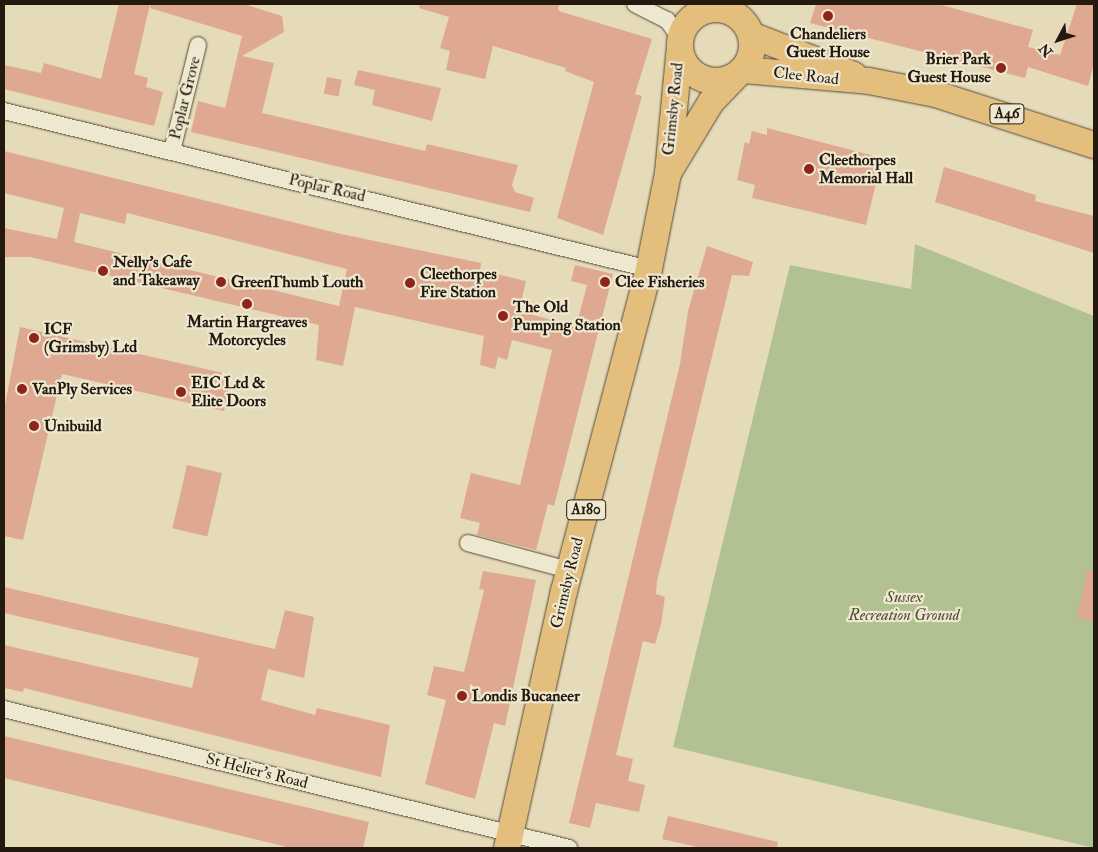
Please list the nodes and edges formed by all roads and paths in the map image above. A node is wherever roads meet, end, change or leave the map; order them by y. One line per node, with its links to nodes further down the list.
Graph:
1 (635, 4): 4 (street)
2 (676, 4): 4 (main road)
3 (739, 18): 4 (main road, A46); 6 (main road); 7 (main road, Clee Road / A46)
4 (681, 39): 6 (main road, A46); 11 (main road, Grimsby Road / A180)
5 (198, 45): 10 (street, Poplar Grove)
6 (739, 73): 7 (main road, Clee Road / A46); 11 (main road, Grimsby Road / A180)
7 (868, 81): 9 (main road, Clee Road / A46)
8 (4, 111): 10 (street, Poplar Road)
9 (1094, 145)
10 (172, 151): 12 (street, Poplar Road)
11 (668, 172): 12 (main road, Grimsby Road / A180)
12 (649, 269): 14 (main road, Grimsby Road / A180)
13 (468, 543): 14 (street)
14 (570, 570): 16 (main road, Grimsby Road / A180)
15 (4, 709): 16 (street, St Helier's Road)
16 (509, 841): 17 (street, St Helier's Road)
17 (569, 848)

